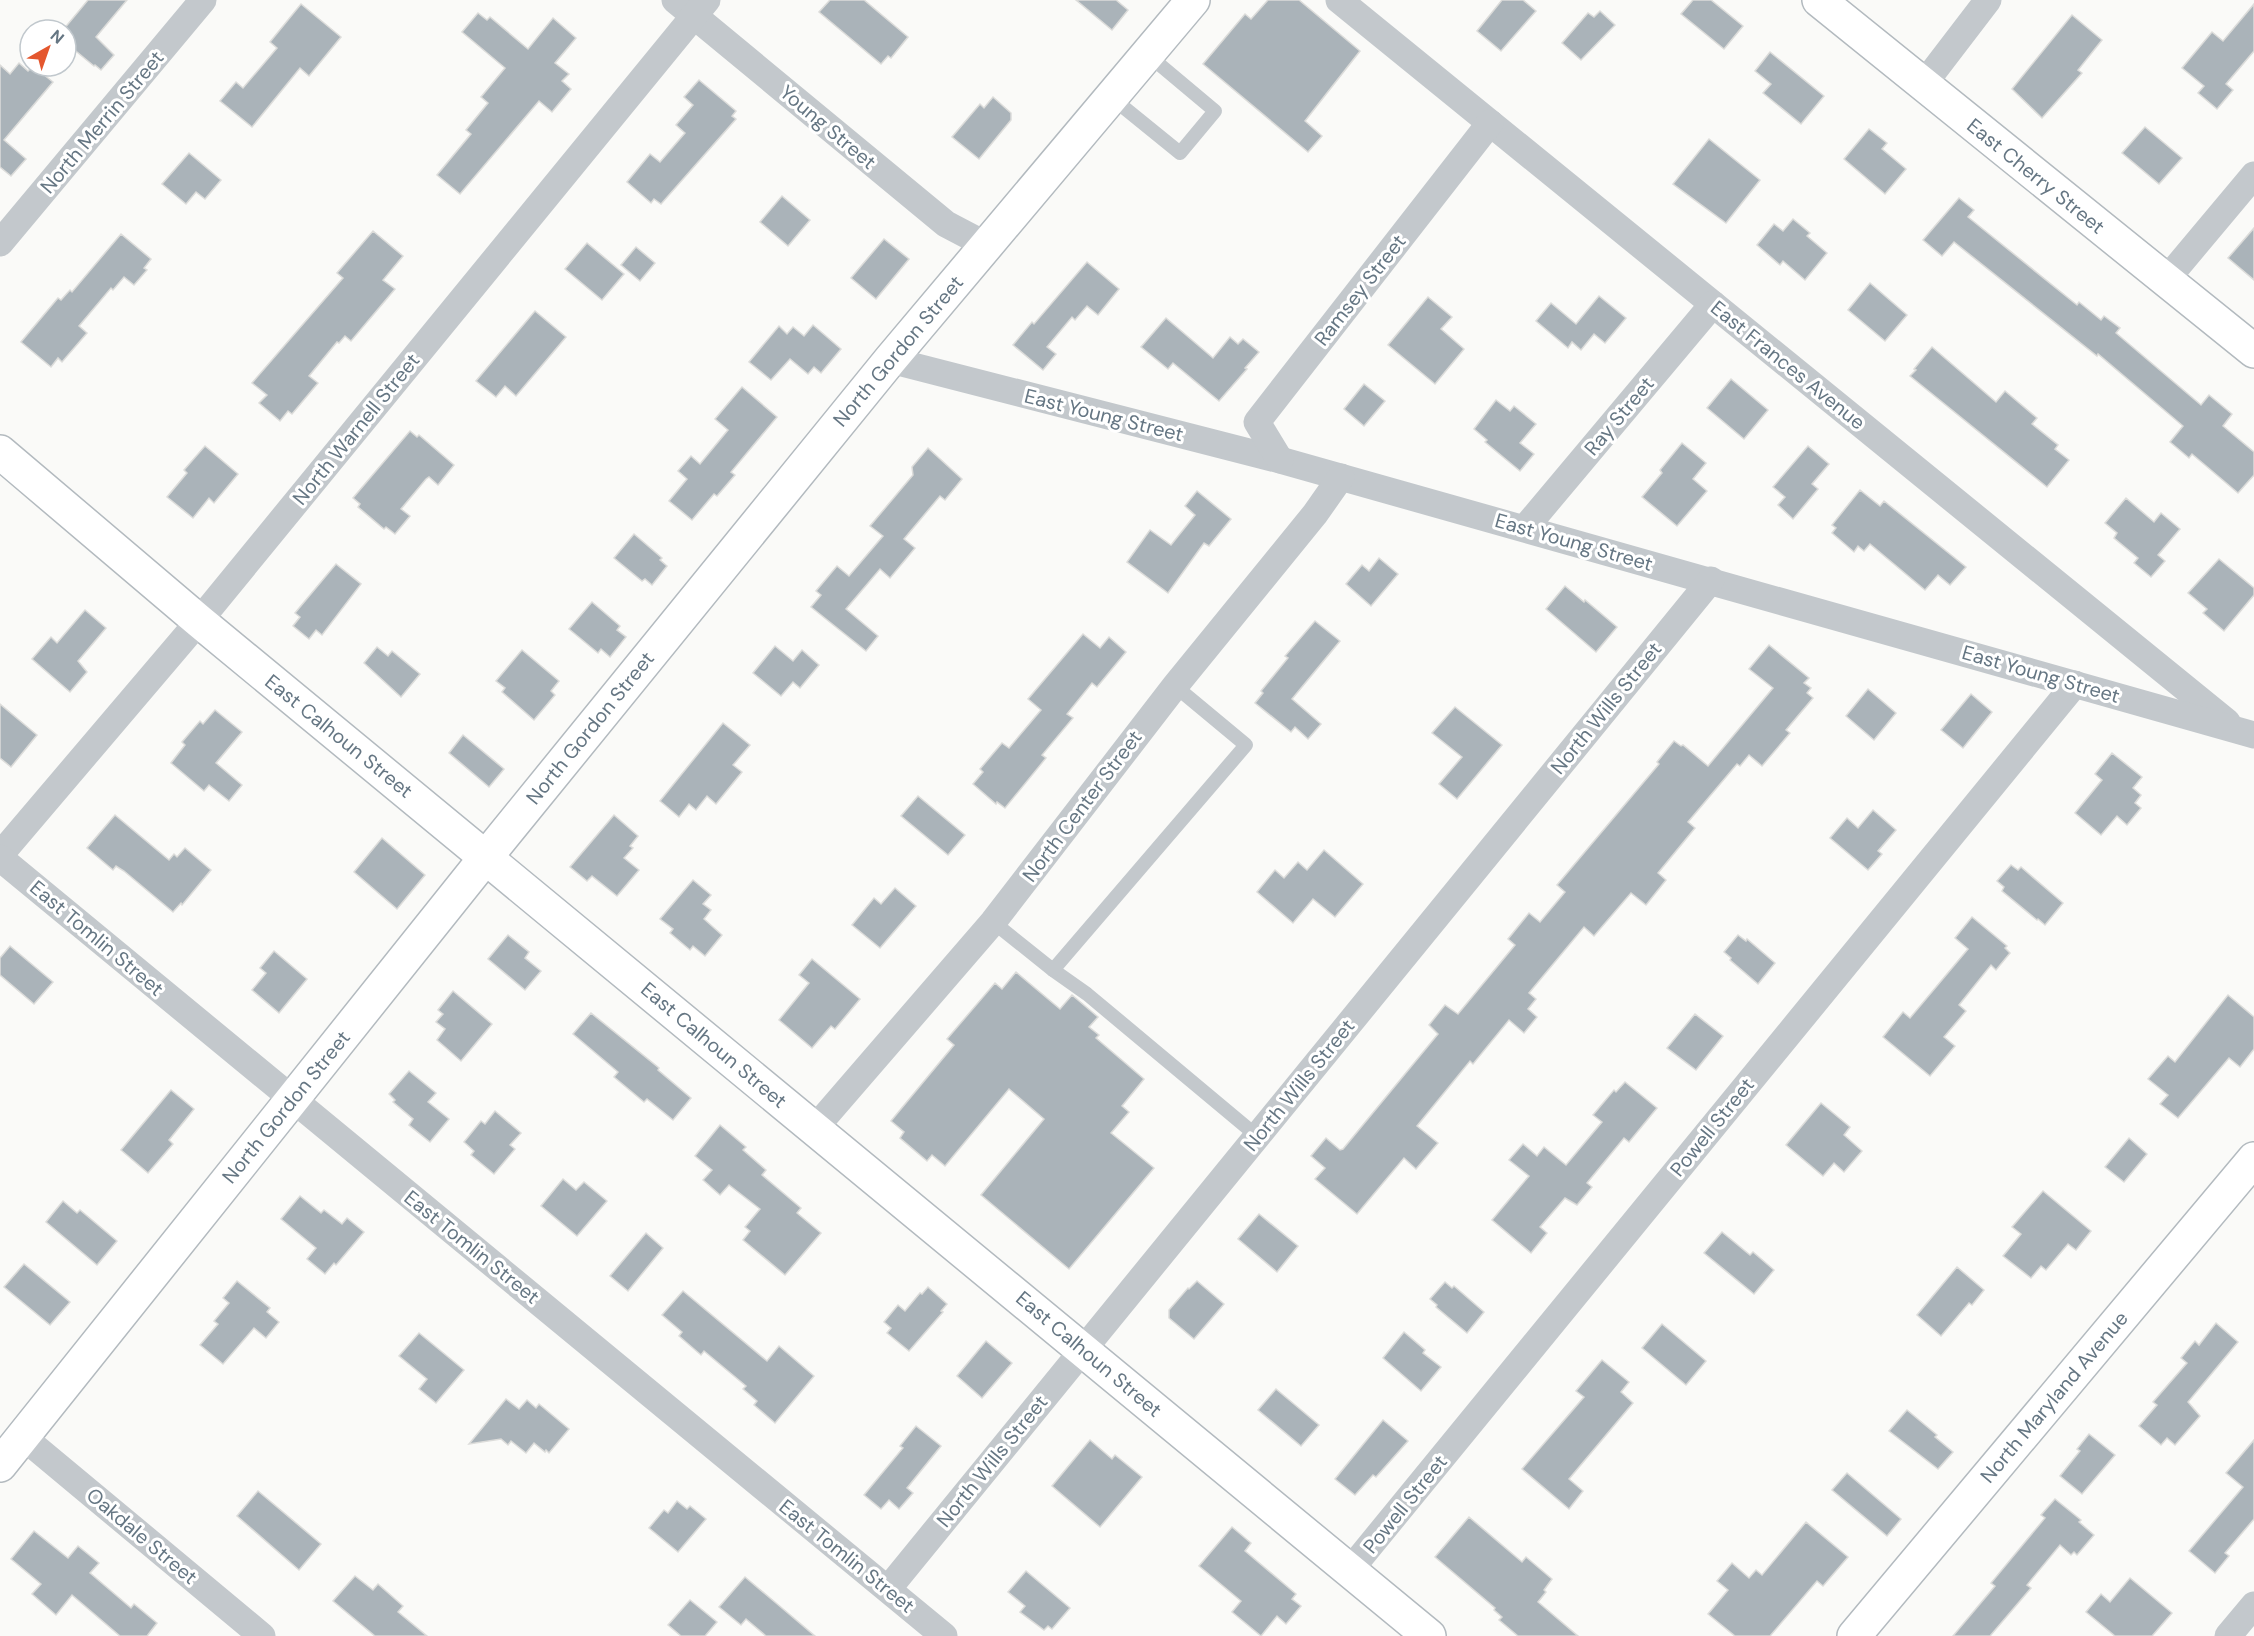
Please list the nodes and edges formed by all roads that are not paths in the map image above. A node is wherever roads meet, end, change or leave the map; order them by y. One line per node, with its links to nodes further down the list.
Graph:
1 (203, 0): 12 (street, North Merrin Street)
2 (1193, 0): 7 (street, North Gordon Street)
3 (1339, 0): 10 (street, East Frances Avenue)
4 (1819, 0): 8 (street, East Cherry Street)
5 (1989, 0): 8 (street)
6 (692, 5): 13 (street, Young Street); 23 (street, North Warnell Street)
7 (1147, 54): 9 (street, North Gordon Street); 9 (lane)
8 (1923, 85): 14 (street, East Cherry Street)
9 (1111, 96): 13 (street, North Gordon Street)
10 (1490, 123): 15 (street, East Frances Avenue); 19 (street, Ramsey Street)
11 (2254, 175): 14 (street)
12 (0, 243)
13 (986, 245): 17 (street, North Gordon Street)
14 (2166, 280): 16 (street, East Cherry Street)
15 (1713, 304): 21 (street, Ray Street); 26 (street, East Frances Avenue)
16 (2254, 351)
17 (890, 360): 19 (street, East Young Street); 28 (street, North Gordon Street)
18 (0, 452): 23 (street, East Calhoun Street)
19 (1281, 460): 20 (street, East Young Street)
20 (1341, 477): 21 (street, East Young Street); 25 (street, North Center Street)
21 (1525, 528): 22 (street, East Young Street)
22 (1711, 580): 24 (street, East Young Street); 33 (street, North Wills Street)
23 (199, 621): 27 (street, North Warnell Street); 28 (street, East Calhoun Street)
24 (2074, 684): 26 (street, East Young Street); 38 (street, Powell Street)
25 (1175, 686): 29 (street, North Center Street); 30 (lane)
26 (2245, 732)
27 (0, 856): 31 (street, East Tomlin Street)
28 (486, 857): 31 (street, North Gordon Street); 32 (street, East Calhoun Street)
29 (993, 922): 30 (lane); 32 (street, North Center Street)
30 (1053, 970): 33 (lane)
31 (292, 1100): 36 (street, North Gordon Street); 39 (street, East Tomlin Street)
32 (815, 1128): 35 (street, East Calhoun Street)
33 (1257, 1136): 35 (street, North Wills Street)
34 (2254, 1159): 44 (street, North Maryland Avenue)
35 (1083, 1350): 38 (street, East Calhoun Street); 39 (street, North Wills Street)
36 (23, 1437): 37 (street, North Gordon Street); 41 (street, Oakdale Street)
37 (0, 1465)
38 (1350, 1570): 43 (street, East Calhoun Street)
39 (888, 1589): 42 (street, East Tomlin Street)
40 (2254, 1605): 45 (street)
41 (262, 1636)
42 (944, 1636)
43 (1429, 1636)
44 (1854, 1636)
45 (2228, 1636)

